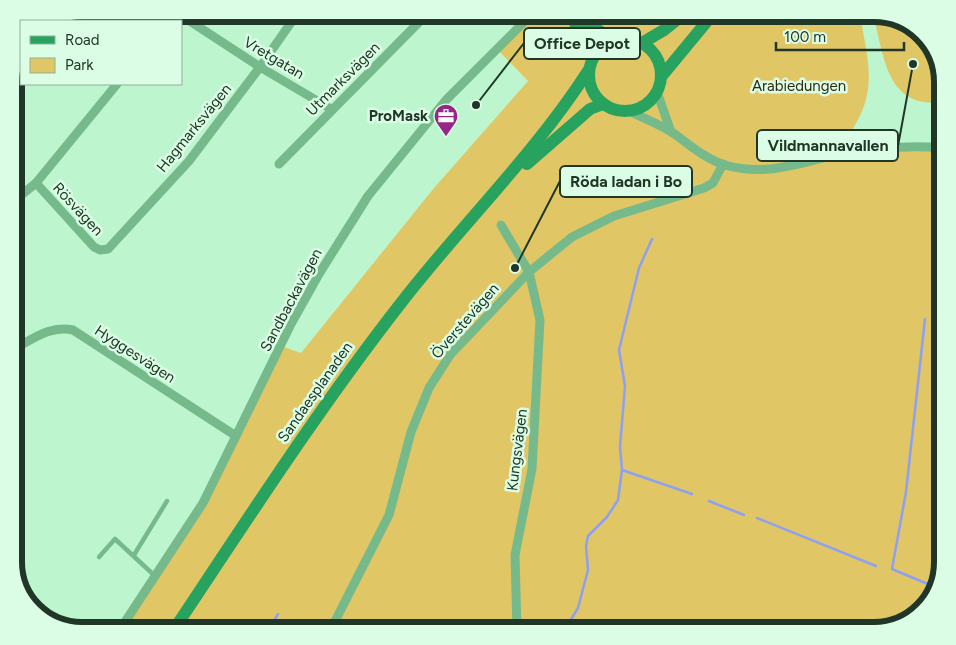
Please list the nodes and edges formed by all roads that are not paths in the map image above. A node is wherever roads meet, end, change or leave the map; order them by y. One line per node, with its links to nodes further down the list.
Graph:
1 (191, 22): 12 (street, Vretgatan)
2 (291, 22): 12 (street, Hagmarksvägen)
3 (419, 22): 17 (street, Utmarksvägen)
4 (524, 22): 30 (street, Sandbackavägen)
5 (575, 22): 11 (main road)
6 (584, 22): 9 (main road)
7 (674, 22): 10 (main road)
8 (706, 22): 13 (main road)
9 (614, 40): 10 (main road); 11 (main road)
10 (642, 43): 13 (main road)
11 (590, 65): 16 (main road); 24 (main road, Sandaesplanaden)
12 (260, 67): 17 (street, Vretgatan); 27 (street, Hagmarksvägen)
13 (661, 77): 15 (main road)
14 (116, 85): 23 (street)
15 (657, 92): 18 (main road); 19 (street)
16 (603, 104): 18 (main road); 24 (main road, Sandaesplanaden)
17 (331, 109): 21 (street, Utmarksvägen)
18 (629, 111): 19 (street)
19 (670, 132): 22 (street)
20 (934, 148): 22 (street)
21 (279, 164)
22 (723, 164): 28 (street, Överstevägen)
23 (36, 183): 25 (street); 27 (street, Rösvägen)
24 (502, 186): 36 (main road, Sandaesplanaden)
25 (23, 194)
26 (501, 225): 28 (street, Kungsvägen)
27 (102, 250)
28 (529, 272): 37 (street, Överstevägen); 38 (street, Kungsvägen)
29 (23, 344): 30 (street, Hyggesvägen)
30 (236, 436): 34 (street, Sandbackavägen)
31 (167, 501): 32 (lane)
32 (134, 555): 33 (lane); 34 (lane)
33 (99, 557)
34 (155, 576): 35 (street, Sandbackavägen)
35 (124, 622)
36 (180, 622)
37 (335, 622)
38 (517, 622)

